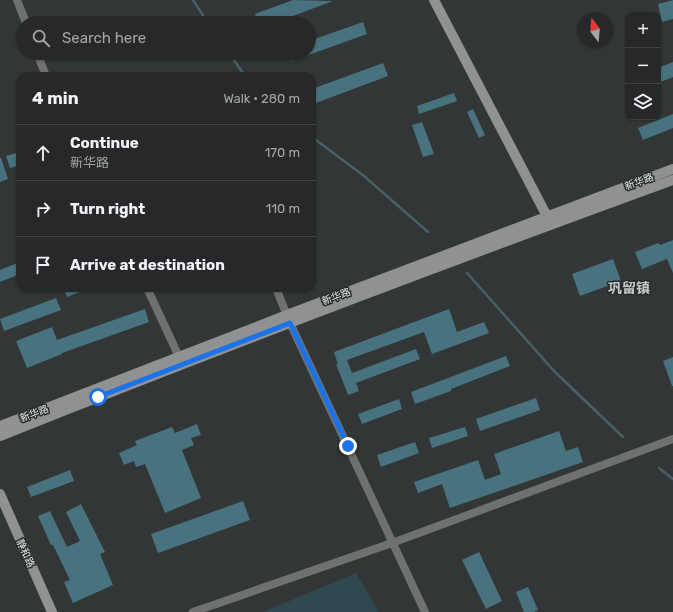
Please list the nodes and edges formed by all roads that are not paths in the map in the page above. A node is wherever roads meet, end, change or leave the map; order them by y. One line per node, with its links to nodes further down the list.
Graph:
1 (17, 0): 3 (street)
2 (434, 0): 8 (main road)
3 (23, 16)
4 (40, 60): 5 (street)
5 (44, 72)
6 (673, 169): 8 (main road, 新华路)
7 (673, 180): 8 (main road, 新华路)
8 (549, 220): 11 (main road, 新华路)
9 (149, 292): 12 (street)
10 (278, 292): 11 (street)
11 (289, 319): 12 (main road, 新华路); 17 (street)
12 (181, 360): 13 (main road, 新华路); 14 (main road, 新华路)
13 (0, 426)
14 (0, 436)
15 (673, 439): 17 (street)
16 (0, 494): 18 (main road, 静和路)
17 (392, 543): 19 (street); 20 (street)
18 (52, 612)
19 (193, 612)
20 (425, 612)

